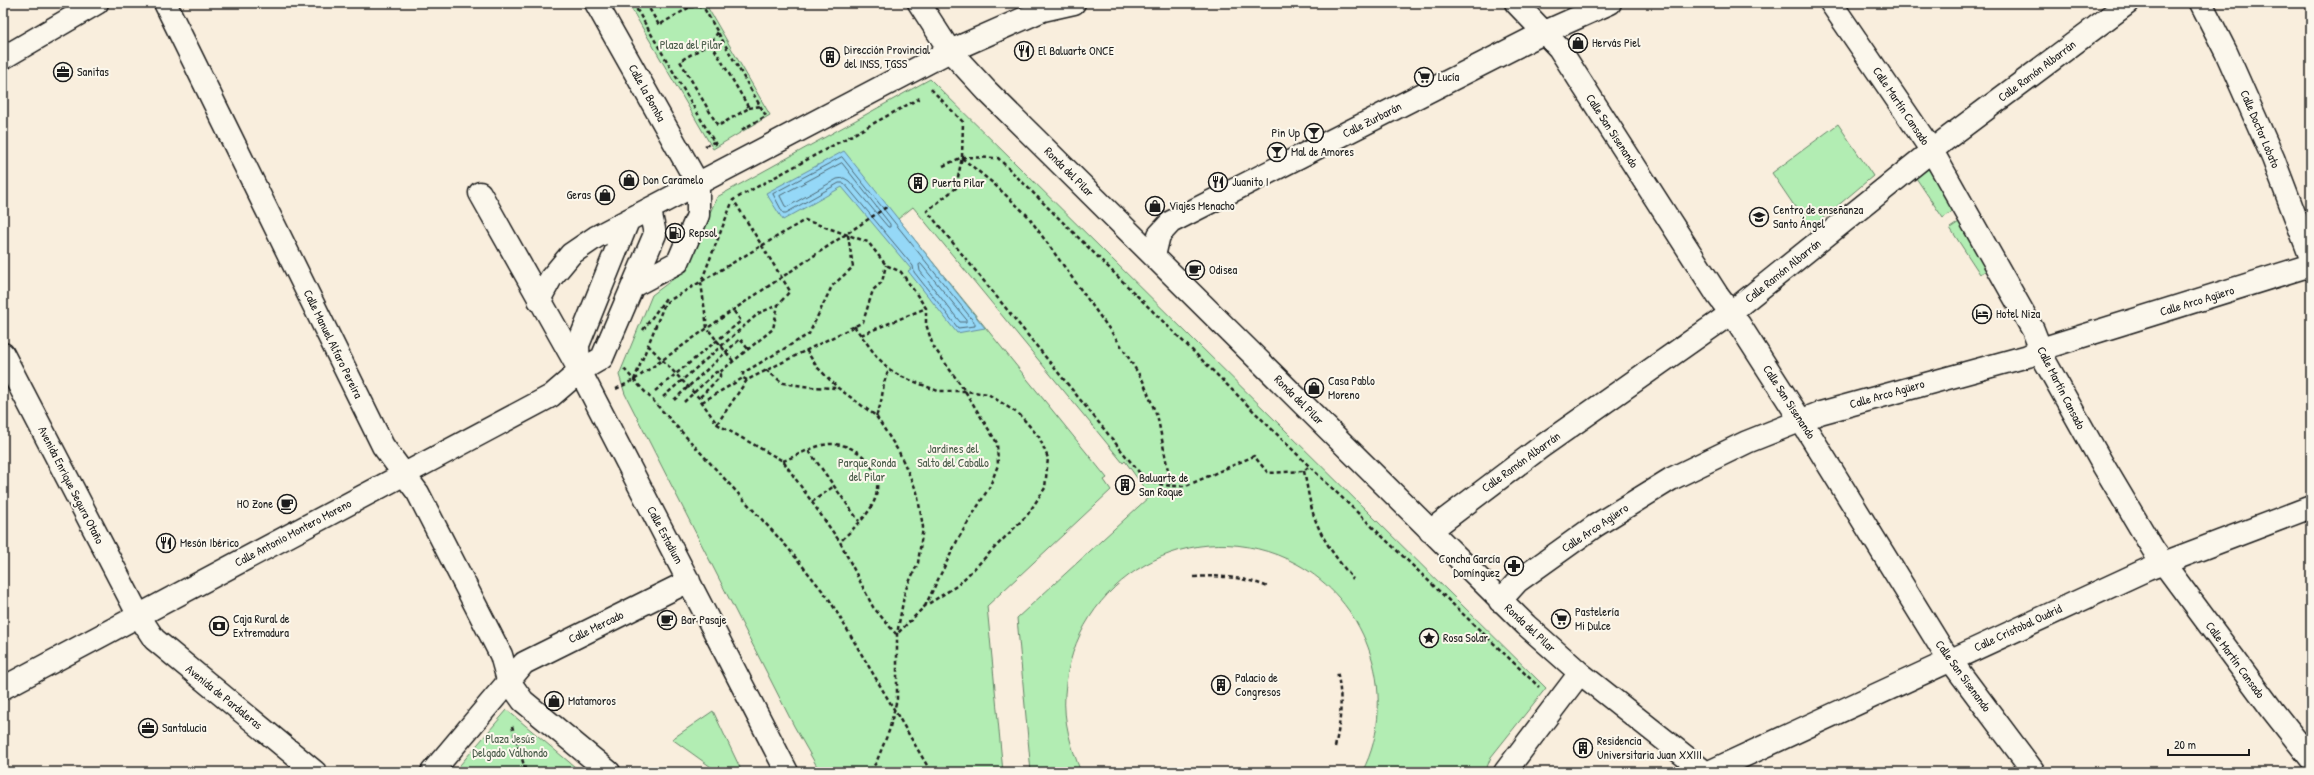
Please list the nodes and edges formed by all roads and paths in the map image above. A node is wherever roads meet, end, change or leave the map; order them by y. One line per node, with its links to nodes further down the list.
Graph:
1 (97, 3): 22 (street)
2 (165, 3): 94 (street, Calle Manuel Alfaro Pereira)
3 (596, 3): 32 (street, Calle la Bomba)
4 (633, 3): 28 (path)
5 (646, 3): 16 (path)
6 (687, 3): 16 (path)
7 (919, 3): 21 (street, Ronda del Pilar)
8 (1074, 3): 17 (street)
9 (1519, 3): 19 (street, Calle San Sisenando)
10 (1572, 3): 19 (street)
11 (1610, 3): 19 (street, Calle Zurbarán)
12 (1831, 3): 29 (street, Calle Martín Cansado)
13 (2128, 3): 29 (street, Calle Ramón Albarrán)
14 (2201, 3): 41 (street, Calle Doctor Lobato)
15 (701, 4): 16 (path); 18 (path)
16 (690, 7)
17 (1043, 7): 21 (street)
18 (718, 32): 20 (path); 25 (path)
19 (1546, 32): 40 (street, Calle Zurbarán); 52 (street, Calle San Sisenando)
20 (711, 44): 26 (path); 26 (path)
21 (950, 51): 23 (street, Ronda del Pilar); 32 (street)
22 (3, 58)
23 (968, 70): 24 (path); 40 (street, Ronda del Pilar)
24 (933, 91): 30 (path); 34 (path)
25 (761, 106): 26 (path); 27 (path)
26 (749, 108)
27 (766, 116)
28 (715, 145)
29 (1932, 151): 52 (street, Calle Ramón Albarrán); 62 (street, Calle Martín Cansado)
30 (962, 157): 31 (path); 92 (path); 96 (path); 96 (path)
31 (943, 166)
32 (698, 184): 36 (street); 46 (street)
33 (480, 193): 48 (street)
34 (733, 200): 39 (path); 45 (path)
35 (888, 206): 38 (path)
36 (650, 210): 37 (street); 46 (street)
37 (628, 221): 48 (street); 70 (street)
38 (848, 235): 39 (path); 42 (path); 44 (path); 73 (path)
39 (762, 246): 44 (path); 45 (path)
40 (1154, 256): 100 (street, Ronda del Pilar)
41 (2311, 258)
42 (886, 265): 50 (path); 53 (path)
43 (2311, 265): 62 (street, Calle Arco Agüero)
44 (782, 278): 49 (path); 51 (path)
45 (701, 282): 54 (path); 58 (path)
46 (633, 286): 70 (street)
47 (667, 297): 55 (path)
48 (539, 300): 70 (street, Calle Estadium)
49 (778, 305): 59 (path); 60 (path)
50 (926, 308): 56 (path); 79 (path)
51 (733, 310): 54 (path); 57 (path)
52 (1731, 313): 88 (street, Calle San Sisenando); 100 (street, Calle Ramón Albarrán)
53 (854, 326): 56 (path); 61 (path)
54 (707, 328): 57 (path); 65 (path)
55 (639, 335)
56 (861, 335): 68 (path)
57 (717, 341): 59 (path); 72 (path)
58 (648, 345): 65 (path); 74 (path)
59 (722, 346): 63 (path); 76 (path)
60 (748, 349): 63 (path); 66 (path)
61 (806, 350): 69 (path); 78 (path)
62 (2041, 350): 88 (street, Calle Arco Agüero); 102 (street, Calle Martín Cansado)
63 (726, 352): 66 (path); 77 (path)
64 (3, 354): 109 (street, Avenida Enrique Segura Otaño)
65 (662, 361): 72 (path); 74 (path)
66 (733, 361): 71 (path)
67 (619, 363): 74 (path)
68 (888, 369): 79 (path); 87 (path)
69 (766, 370): 75 (path); 78 (path)
70 (580, 371): 94 (street, Calle Antonio Montero Moreno); 105 (street, Calle Estadium)
71 (720, 372): 81 (path); 83 (path)
72 (676, 374): 76 (path); 80 (path)
73 (743, 378): 75 (path); 86 (path)
74 (634, 380): 118 (path)
75 (747, 380): 89 (path)
76 (682, 381): 77 (path); 82 (path)
77 (688, 387): 81 (path); 84 (path)
78 (838, 388): 87 (path)
79 (965, 390): 108 (path); 108 (path)
80 (655, 391)
81 (694, 393): 83 (path); 85 (path)
82 (663, 397)
83 (699, 398): 86 (path)
84 (674, 400)
85 (684, 402)
86 (702, 402): 89 (path)
87 (876, 416): 110 (path)
88 (1800, 420): 107 (street, Calle Arco Agüero); 111 (street, Calle San Sisenando)
89 (717, 424): 91 (path)
90 (810, 451): 91 (path); 95 (path); 99 (path)
91 (783, 461): 97 (path)
92 (1309, 466): 93 (path); 117 (path)
93 (1304, 471): 96 (path); 104 (path)
94 (402, 474): 109 (street, Calle Antonio Montero Moreno); 114 (street, Calle Manuel Alfaro Pereira)
95 (834, 486): 97 (path); 99 (path)
96 (1171, 486)
97 (812, 502): 101 (path)
98 (2311, 507): 102 (street, Calle Cristobal Oudrid)
99 (859, 521): 101 (path)
100 (1430, 531): 107 (street, Ronda del Pilar)
101 (840, 542): 110 (path)
102 (2164, 563): 111 (street, Calle Cristobal Oudrid); 120 (street, Calle Martín Cansado)
103 (1194, 577): 106 (path)
104 (1353, 579)
105 (689, 581): 114 (street, Calle Mercado); 125 (street, Calle Estadium)
106 (1268, 587)
107 (1500, 600): 113 (street, Ronda del Pilar)
108 (925, 606): 110 (path)
109 (139, 616): 115 (street, Calle Antonio Montero Moreno); 121 (street, Avenida de Pardaleras)
110 (897, 634): 118 (path)
111 (1949, 660): 130 (street, Calle Cristobal Oudrid); 131 (street, Calle San Sisenando)
112 (1337, 671): 119 (path)
113 (1580, 673): 117 (street); 129 (street, Ronda del Pilar)
114 (508, 680): 116 (street, Calle Manuel Alfaro Pereira); 122 (street, Calle Mercado)
115 (3, 688)
116 (523, 701): 123 (path); 124 (street, Calle Manuel Alfaro Pereira)
117 (1556, 704): 128 (street)
118 (894, 710): 126 (path); 127 (path)
119 (1335, 747)
120 (2311, 759)
121 (315, 772)
122 (432, 772)
123 (526, 772)
124 (609, 772)
125 (787, 772)
126 (869, 772)
127 (931, 772)
128 (1505, 772)
129 (1706, 772)
130 (1709, 772)
131 (2034, 772)

